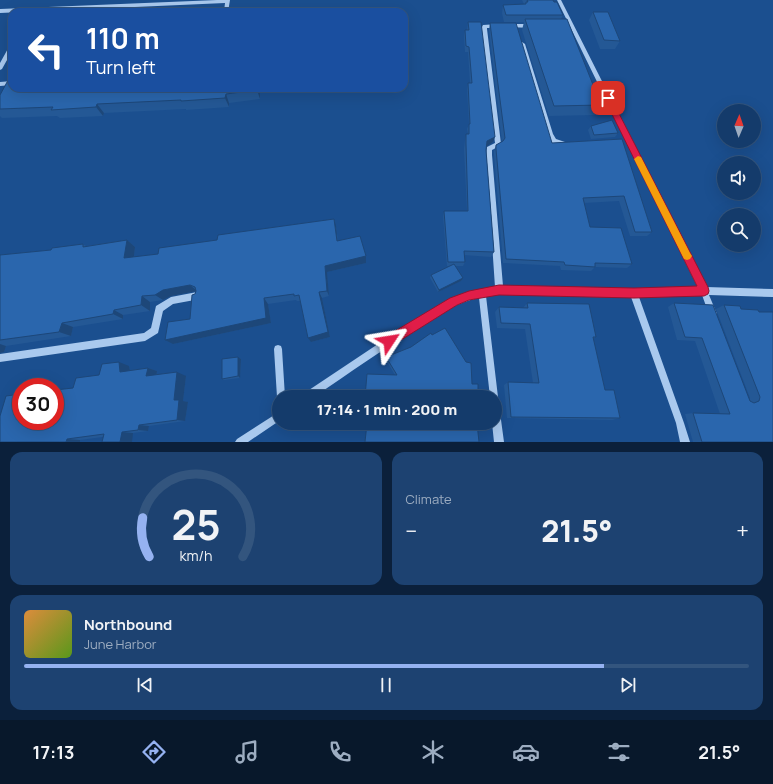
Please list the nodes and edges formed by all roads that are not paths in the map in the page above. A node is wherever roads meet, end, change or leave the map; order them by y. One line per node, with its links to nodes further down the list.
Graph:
1 (559, 0): 7 (street)
2 (228, 1): 3 (street)
3 (42, 8)
4 (516, 26): 5 (street); 8 (street); 15 (street)
5 (540, 26)
6 (564, 26): 7 (street)
7 (572, 26): 12 (street)
8 (519, 33)
9 (521, 41): 14 (street)
10 (8, 53): 11 (street)
11 (0, 68)
12 (629, 140): 13 (street); 16 (street)
13 (622, 141)
14 (570, 145)
15 (499, 290): 17 (street); 18 (street)
16 (704, 291): 18 (street); 19 (street); 21 (street)
17 (482, 293): 25 (street); 26 (street)
18 (634, 293): 31 (street)
19 (773, 293)
20 (197, 296): 23 (street)
21 (715, 320)
22 (278, 349): 24 (street)
23 (0, 358)
24 (281, 390)
25 (316, 390)
26 (493, 390)
27 (272, 421): 29 (street)
28 (498, 430): 30 (street)
29 (240, 442)
30 (499, 442)
31 (685, 442)

